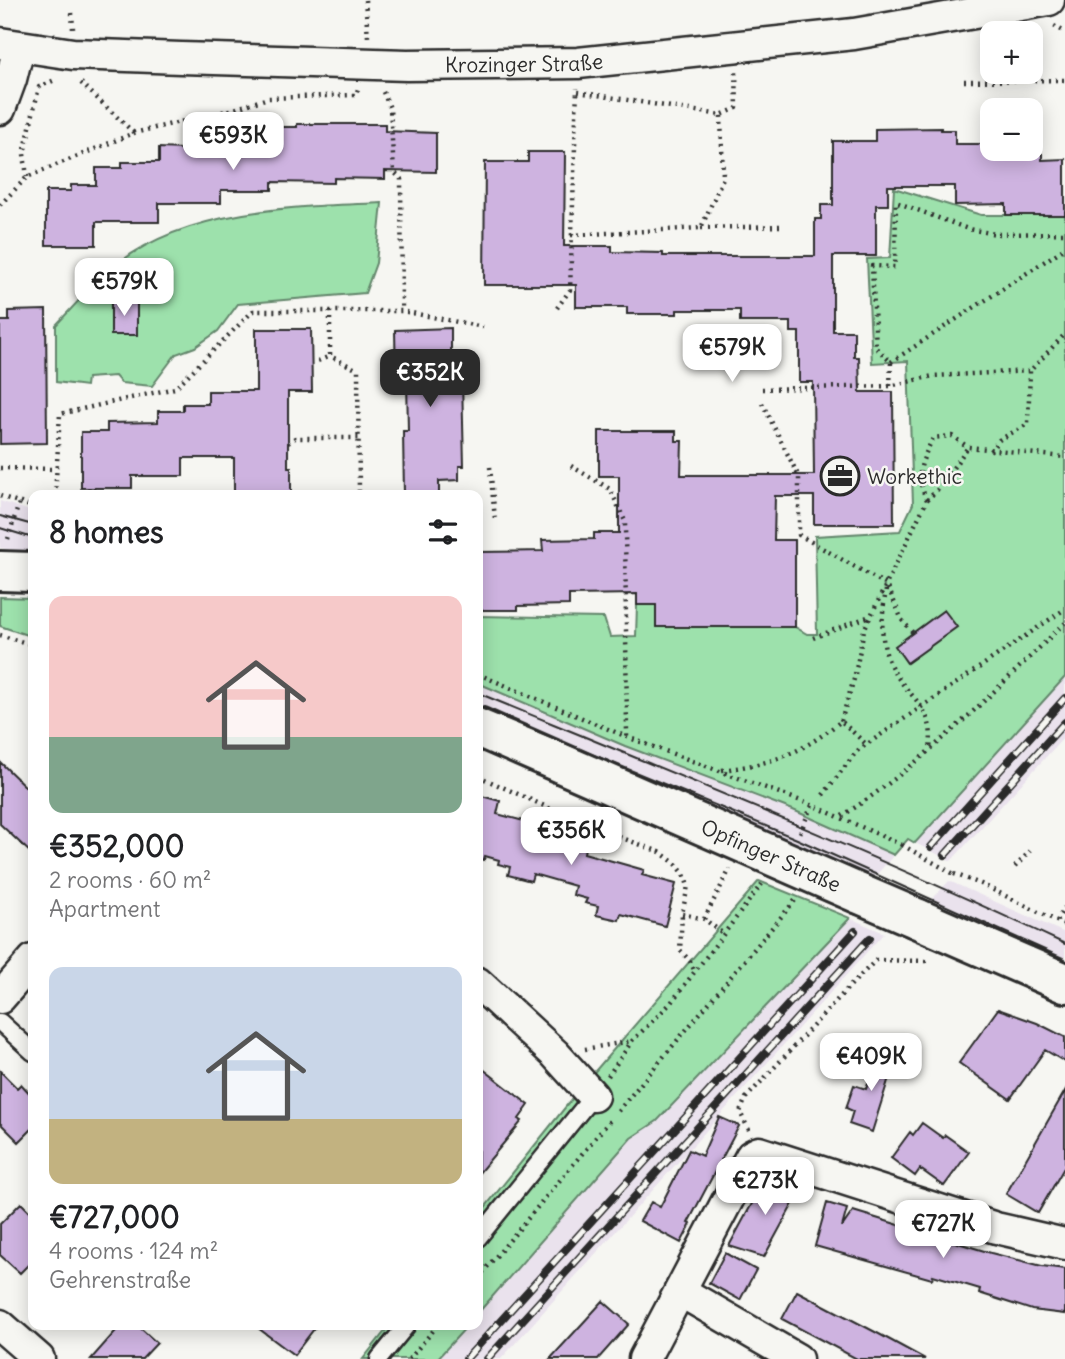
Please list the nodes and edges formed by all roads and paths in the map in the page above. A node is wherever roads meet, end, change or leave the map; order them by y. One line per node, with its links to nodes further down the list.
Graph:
1 (365, 0): 6 (path)
2 (1033, 1): 7 (street, Krozinger Straße)
3 (10, 45): 4 (street, Krozinger Straße); 10 (street, Krozinger Straße)
4 (72, 64): 6 (street, Krozinger Straße); 12 (path); 13 (path)
5 (736, 70): 11 (path)
6 (376, 77): 7 (street, Krozinger Straße); 12 (path); 22 (path)
7 (578, 78): 11 (path); 18 (path)
8 (1065, 80): 9 (path)
9 (964, 81)
10 (0, 109)
11 (721, 115): 16 (path)
12 (134, 133): 13 (path)
13 (27, 177): 14 (path)
14 (0, 205)
15 (783, 226): 16 (path)
16 (701, 228): 18 (path)
17 (1065, 233): 27 (path)
18 (571, 234): 20 (path)
19 (1065, 248): 27 (path)
20 (557, 308)
21 (330, 311): 22 (path); 25 (path); 40 (path)
22 (402, 311): 23 (path)
23 (483, 327)
24 (1065, 334): 28 (path)
25 (330, 356): 26 (path); 32 (path)
26 (318, 361)
27 (891, 362): 29 (path)
28 (1030, 371): 29 (path); 35 (path)
29 (890, 386): 30 (path)
30 (762, 389)
31 (762, 403): 50 (path)
32 (359, 438): 33 (path); 42 (path)
33 (288, 443)
34 (968, 447): 35 (path); 44 (path); 44 (path)
35 (990, 451): 36 (path)
36 (1065, 457)
37 (571, 466): 62 (path)
38 (490, 467): 47 (path)
39 (0, 468): 40 (path)
40 (57, 469): 41 (path)
41 (55, 490)
42 (359, 490)
43 (0, 496): 45 (path)
44 (927, 500): 50 (path)
45 (19, 503): 46 (path); 48 (path)
46 (28, 506)
47 (495, 519)
48 (4, 554): 49 (street)
49 (28, 569)
50 (887, 585): 52 (path); 54 (path); 59 (path)
51 (1065, 608): 59 (path)
52 (871, 616): 56 (path); 60 (path)
53 (1065, 624): 64 (path)
54 (913, 632)
55 (0, 635): 57 (path)
56 (813, 638)
57 (28, 643)
58 (483, 676): 62 (path)
59 (921, 708): 63 (path); 64 (path)
60 (841, 721): 63 (path); 65 (path)
61 (483, 729): 72 (street, Opfinger Straße)
62 (627, 737): 65 (path)
63 (867, 745): 67 (path)
64 (930, 750): 68 (path)
65 (718, 770): 68 (path)
66 (483, 778): 75 (path)
67 (823, 795)
68 (841, 817): 77 (path, bridge)
69 (1030, 851): 70 (path)
70 (1015, 867)
71 (730, 868): 76 (path)
72 (817, 874): 83 (street, Opfinger Straße, bridge); 94 (path)
73 (763, 884): 79 (path)
74 (1065, 907): 77 (path)
75 (682, 914): 76 (path); 82 (path)
76 (704, 919): 79 (path)
77 (1057, 921): 78 (path)
78 (1065, 925)
79 (725, 934): 82 (path)
80 (926, 961): 91 (path)
81 (28, 966): 85 (street)
82 (695, 972): 87 (path)
83 (1065, 983)
84 (483, 988): 89 (street)
85 (0, 998)
86 (0, 1022): 88 (lane)
87 (632, 1041): 89 (path); 90 (path)
88 (28, 1047)
89 (555, 1054): 90 (street)
90 (593, 1096): 92 (lane)
91 (759, 1152): 93 (street); 95 (street)
92 (483, 1232)
93 (1065, 1244)
94 (483, 1272)
95 (680, 1291): 102 (street); 103 (street)
96 (0, 1325): 99 (street)
97 (403, 1330): 100 (lane)
98 (434, 1330): 101 (path)
99 (39, 1359)
100 (379, 1359)
101 (410, 1359)
102 (644, 1359)
103 (797, 1359)

